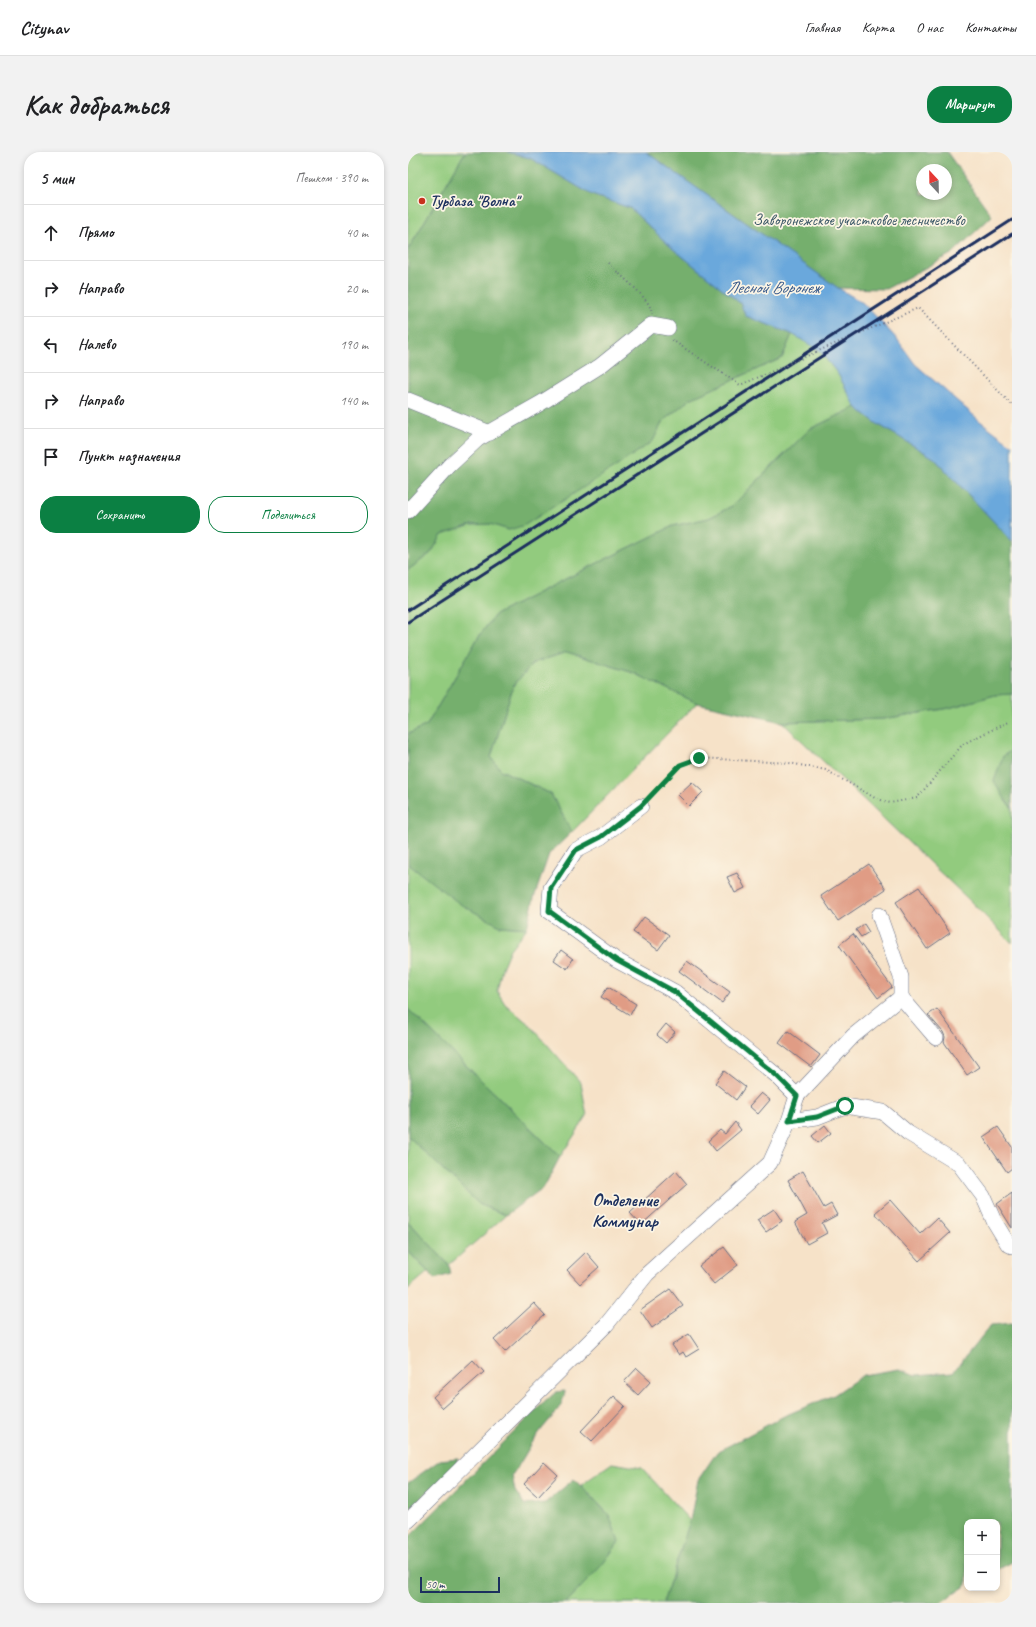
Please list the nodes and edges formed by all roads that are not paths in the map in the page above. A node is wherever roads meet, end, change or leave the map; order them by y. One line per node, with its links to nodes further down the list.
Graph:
1 (669, 333): 3 (street)
2 (408, 400): 3 (street)
3 (490, 433): 4 (street)
4 (408, 512)
5 (641, 806): 9 (street)
6 (879, 915): 7 (street)
7 (901, 997): 8 (street); 9 (street)
8 (936, 1038)
9 (797, 1096): 10 (street)
10 (789, 1121): 11 (street); 12 (street)
11 (1012, 1246)
12 (408, 1521)

